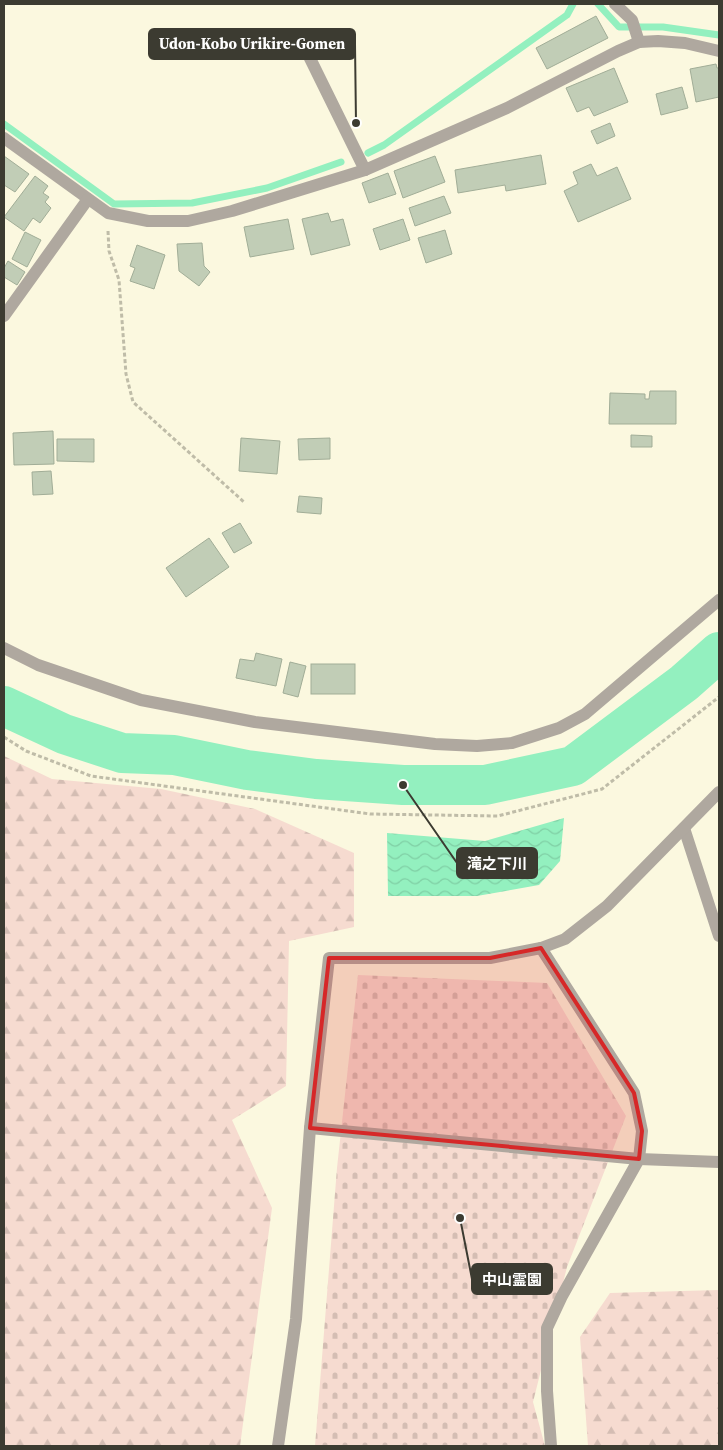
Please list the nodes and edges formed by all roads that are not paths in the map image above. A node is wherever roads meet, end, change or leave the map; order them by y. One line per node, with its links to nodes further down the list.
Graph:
1 (615, 4): 3 (street)
2 (300, 38): 6 (street)
3 (638, 38): 4 (street); 6 (street)
4 (719, 51)
5 (4, 138): 7 (street)
6 (365, 170): 7 (street)
7 (88, 199): 8 (street)
8 (4, 316)
9 (719, 600): 10 (street)
10 (4, 648)
11 (719, 792): 12 (street)
12 (684, 828): 13 (street); 14 (street)
13 (719, 936)
14 (541, 948): 15 (street); 16 (street)
15 (310, 1128): 16 (street); 18 (street)
16 (639, 1159): 17 (street); 19 (street)
17 (719, 1162)
18 (278, 1446)
19 (551, 1446)

